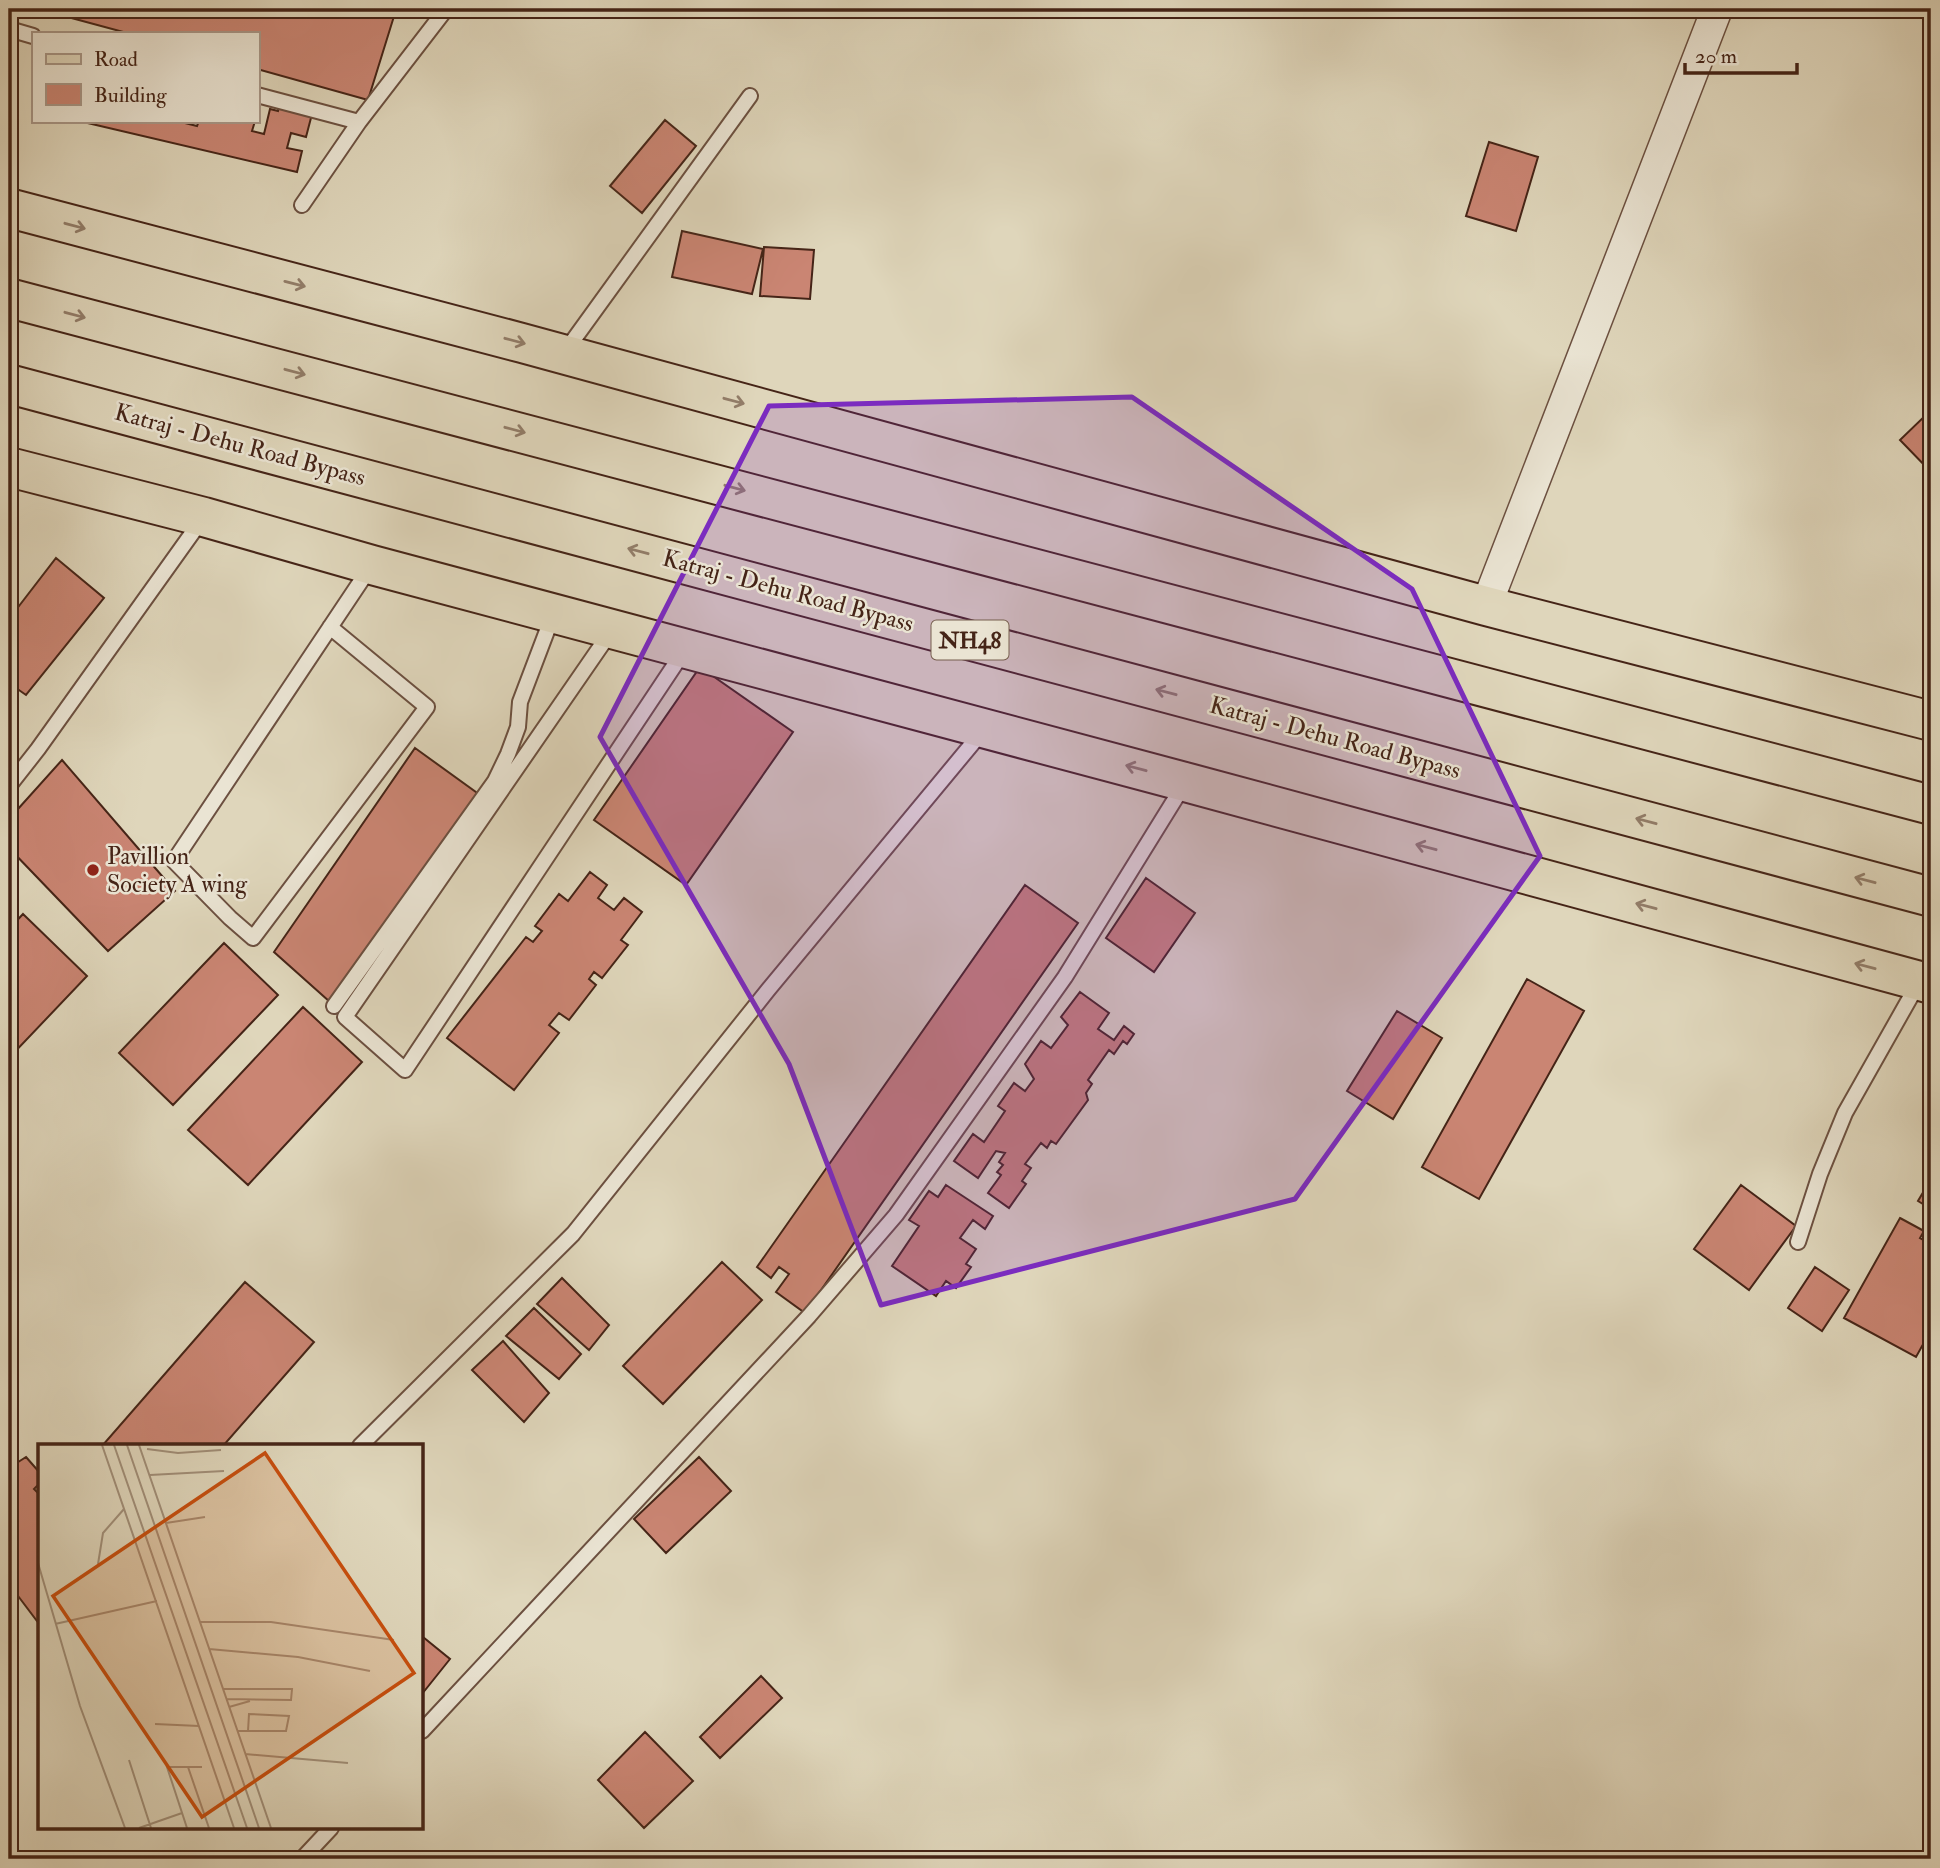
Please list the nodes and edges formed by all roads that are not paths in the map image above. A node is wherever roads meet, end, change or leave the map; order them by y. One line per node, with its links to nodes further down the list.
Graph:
1 (443, 9): 7 (lane)
2 (1717, 9): 16 (street)
3 (9, 29): 4 (lane)
4 (32, 36)
5 (259, 96): 7 (lane)
6 (750, 96): 11 (lane)
7 (359, 122): 8 (lane)
8 (302, 205)
9 (9, 208): 11 (main road, one-way to 11)
10 (9, 298): 25 (main road, one-way to 25)
11 (563, 354): 16 (main road, one-way to 16)
12 (9, 384): 26 (main road, Katraj - Dehu Road Bypass / NH48, one-way to 12)
13 (9, 467): 14 (main road)
14 (204, 517): 15 (main road); 24 (lane)
15 (372, 565): 17 (main road); 18 (lane)
16 (1486, 606): 21 (main road)
17 (554, 614): 19 (main road); 28 (lane)
18 (330, 627): 18 (lane)
19 (613, 629): 20 (main road); 20 (lane)
20 (685, 649): 22 (main road)
21 (1931, 721)
22 (985, 728): 23 (main road, one-way to 22); 30 (lane)
23 (1185, 782): 27 (main road, one-way to 23); 31 (lane)
24 (9, 786)
25 (1931, 806)
26 (1931, 897)
27 (1925, 982): 29 (lane)
28 (334, 1006)
29 (1798, 1242)
30 (362, 1444)
31 (424, 1729)
32 (330, 1829): 33 (lane)
33 (302, 1859)

